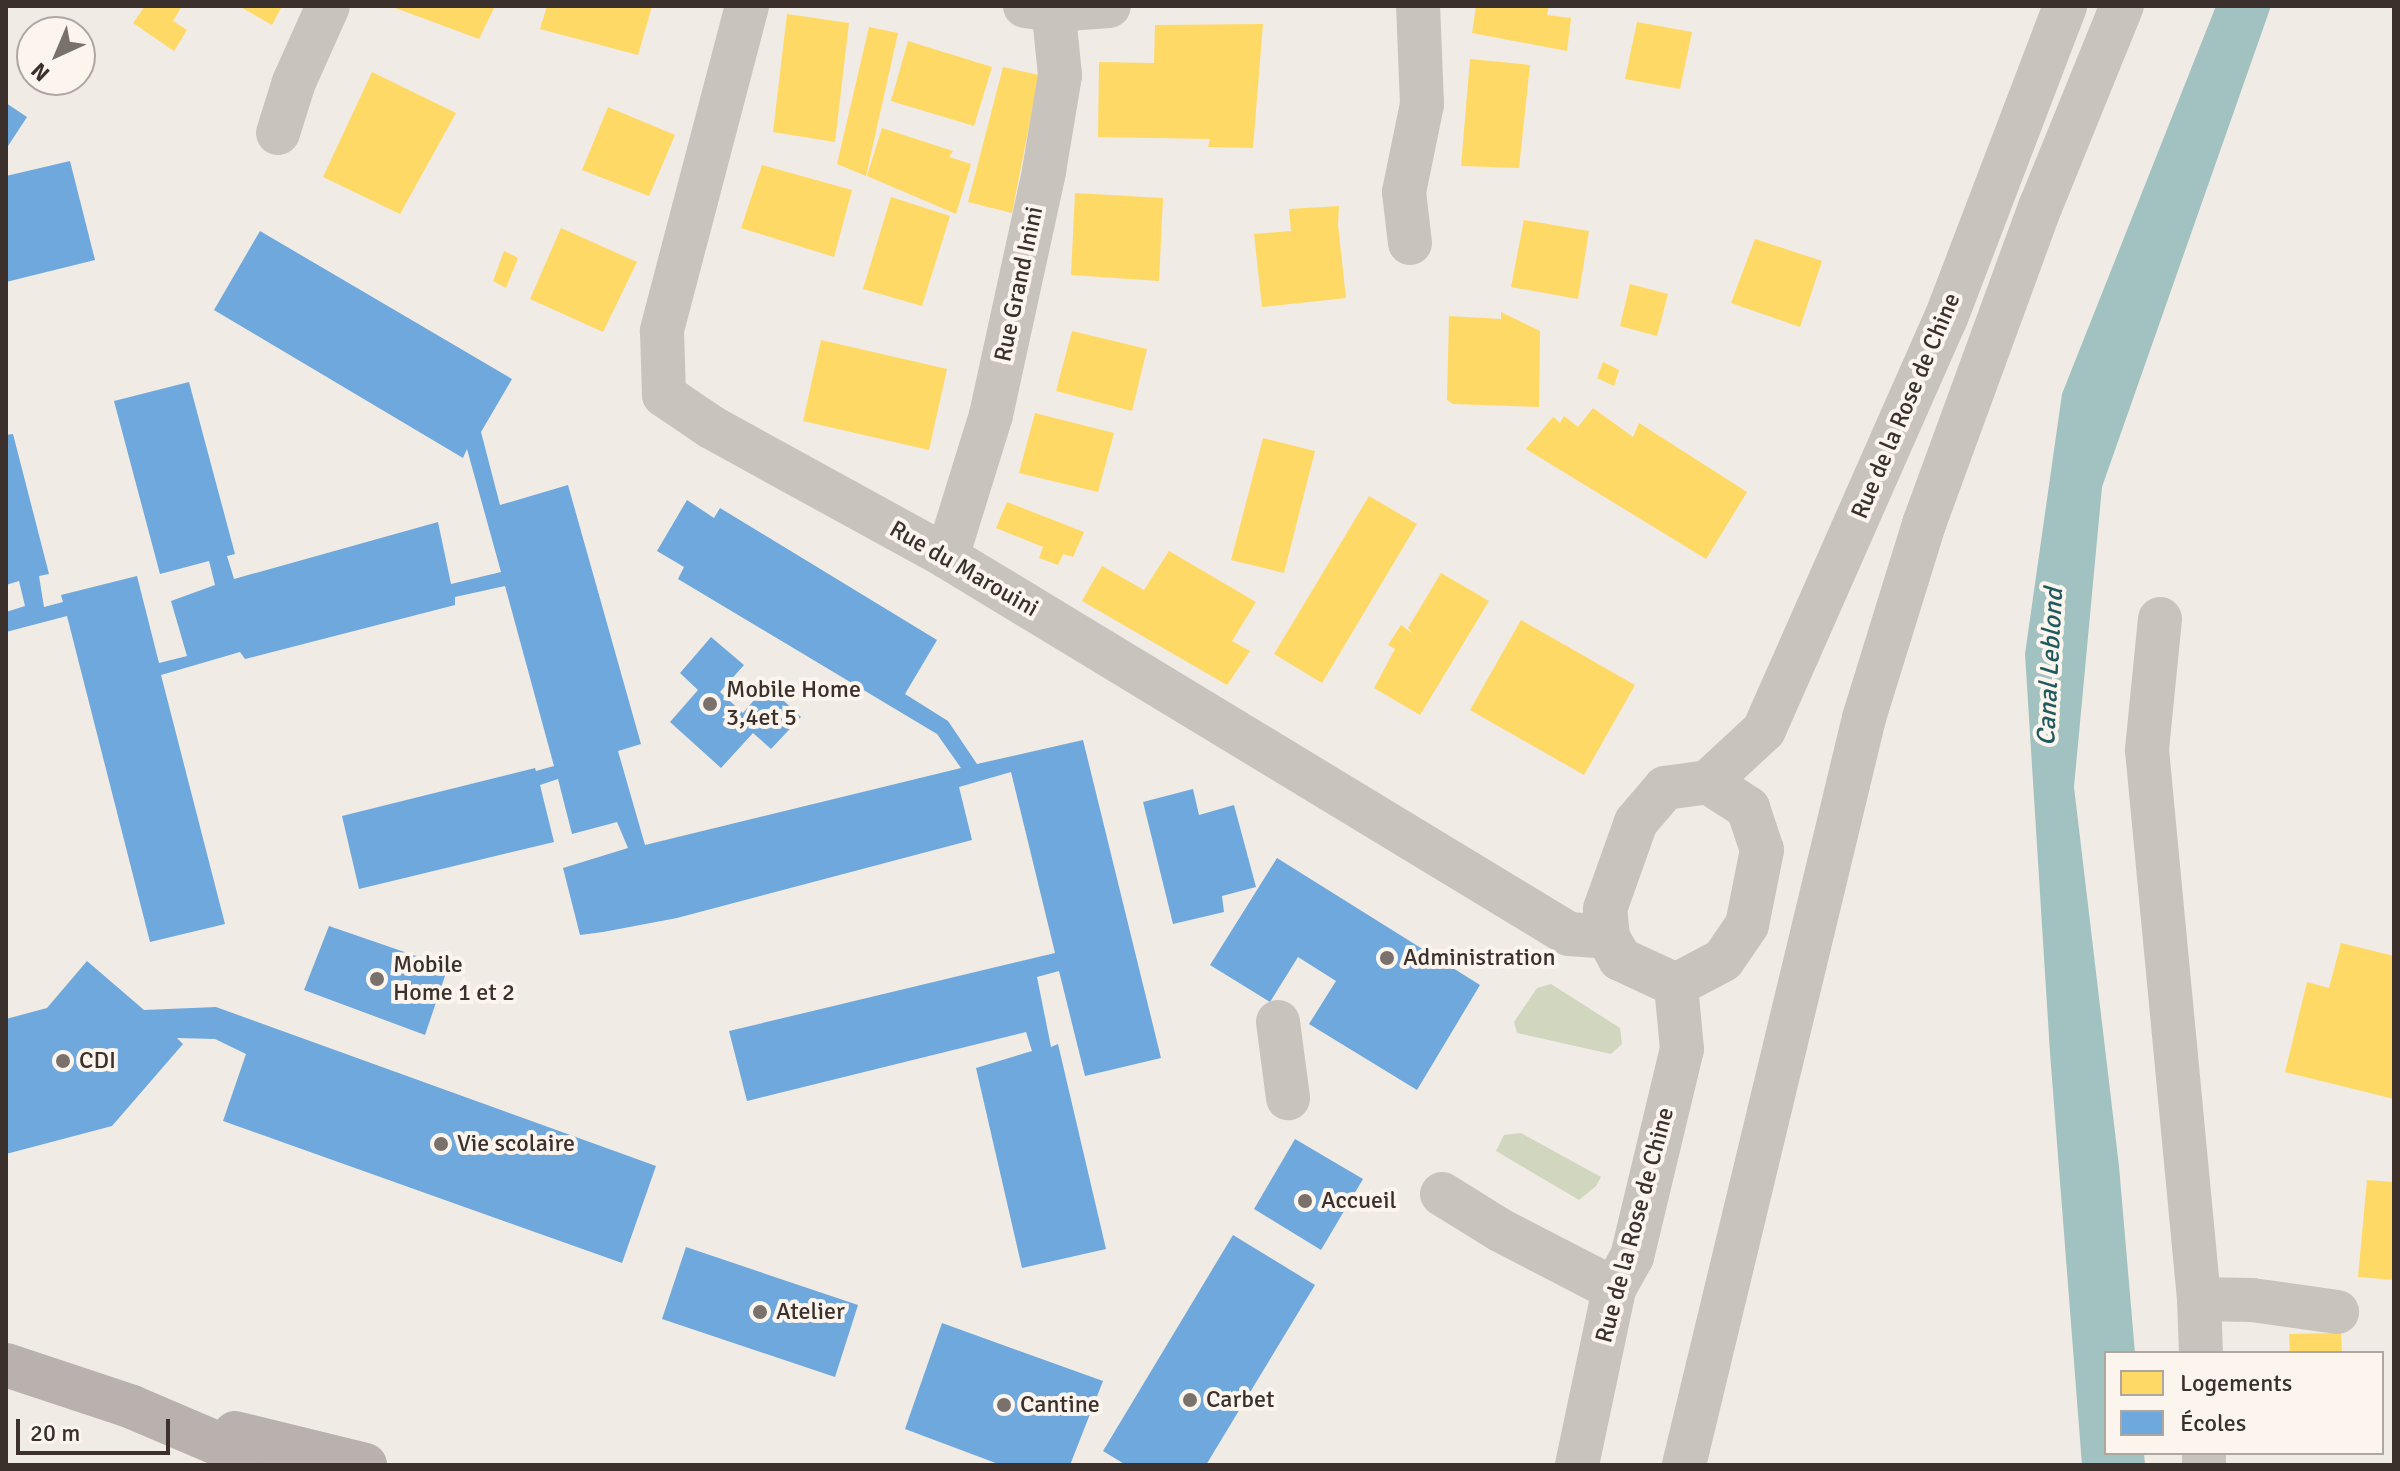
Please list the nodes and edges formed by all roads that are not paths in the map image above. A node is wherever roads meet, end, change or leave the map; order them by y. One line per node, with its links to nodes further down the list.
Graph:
1 (328, 6): 8 (street)
2 (747, 6): 10 (street, Rue du Marouini)
3 (1109, 6): 7 (street)
4 (1418, 6): 9 (street)
5 (2065, 6): 12 (street, Rue de la Rose de Chine)
6 (2122, 6): 27 (street)
7 (1044, 7): 10 (street, Rue Grand Inini)
8 (278, 133)
9 (1410, 243)
10 (947, 557): 13 (street, Rue du Marouini)
11 (2160, 619): 19 (street)
12 (1708, 782): 13 (street); 14 (street)
13 (1608, 937): 14 (street)
14 (1676, 985): 18 (street, Rue de la Rose de Chine)
15 (1278, 1022): 16 (street)
16 (1288, 1098)
17 (1442, 1194): 18 (street)
18 (1614, 1289): 26 (street, Rue de la Rose de Chine)
19 (2199, 1299): 20 (street); 21 (street)
20 (2337, 1312)
21 (2201, 1351)
22 (6, 1365): 23 (main road)
23 (132, 1407): 24 (main road); 25 (main road)
24 (268, 1465)
25 (365, 1465)
26 (1577, 1465)
27 (1684, 1465)

